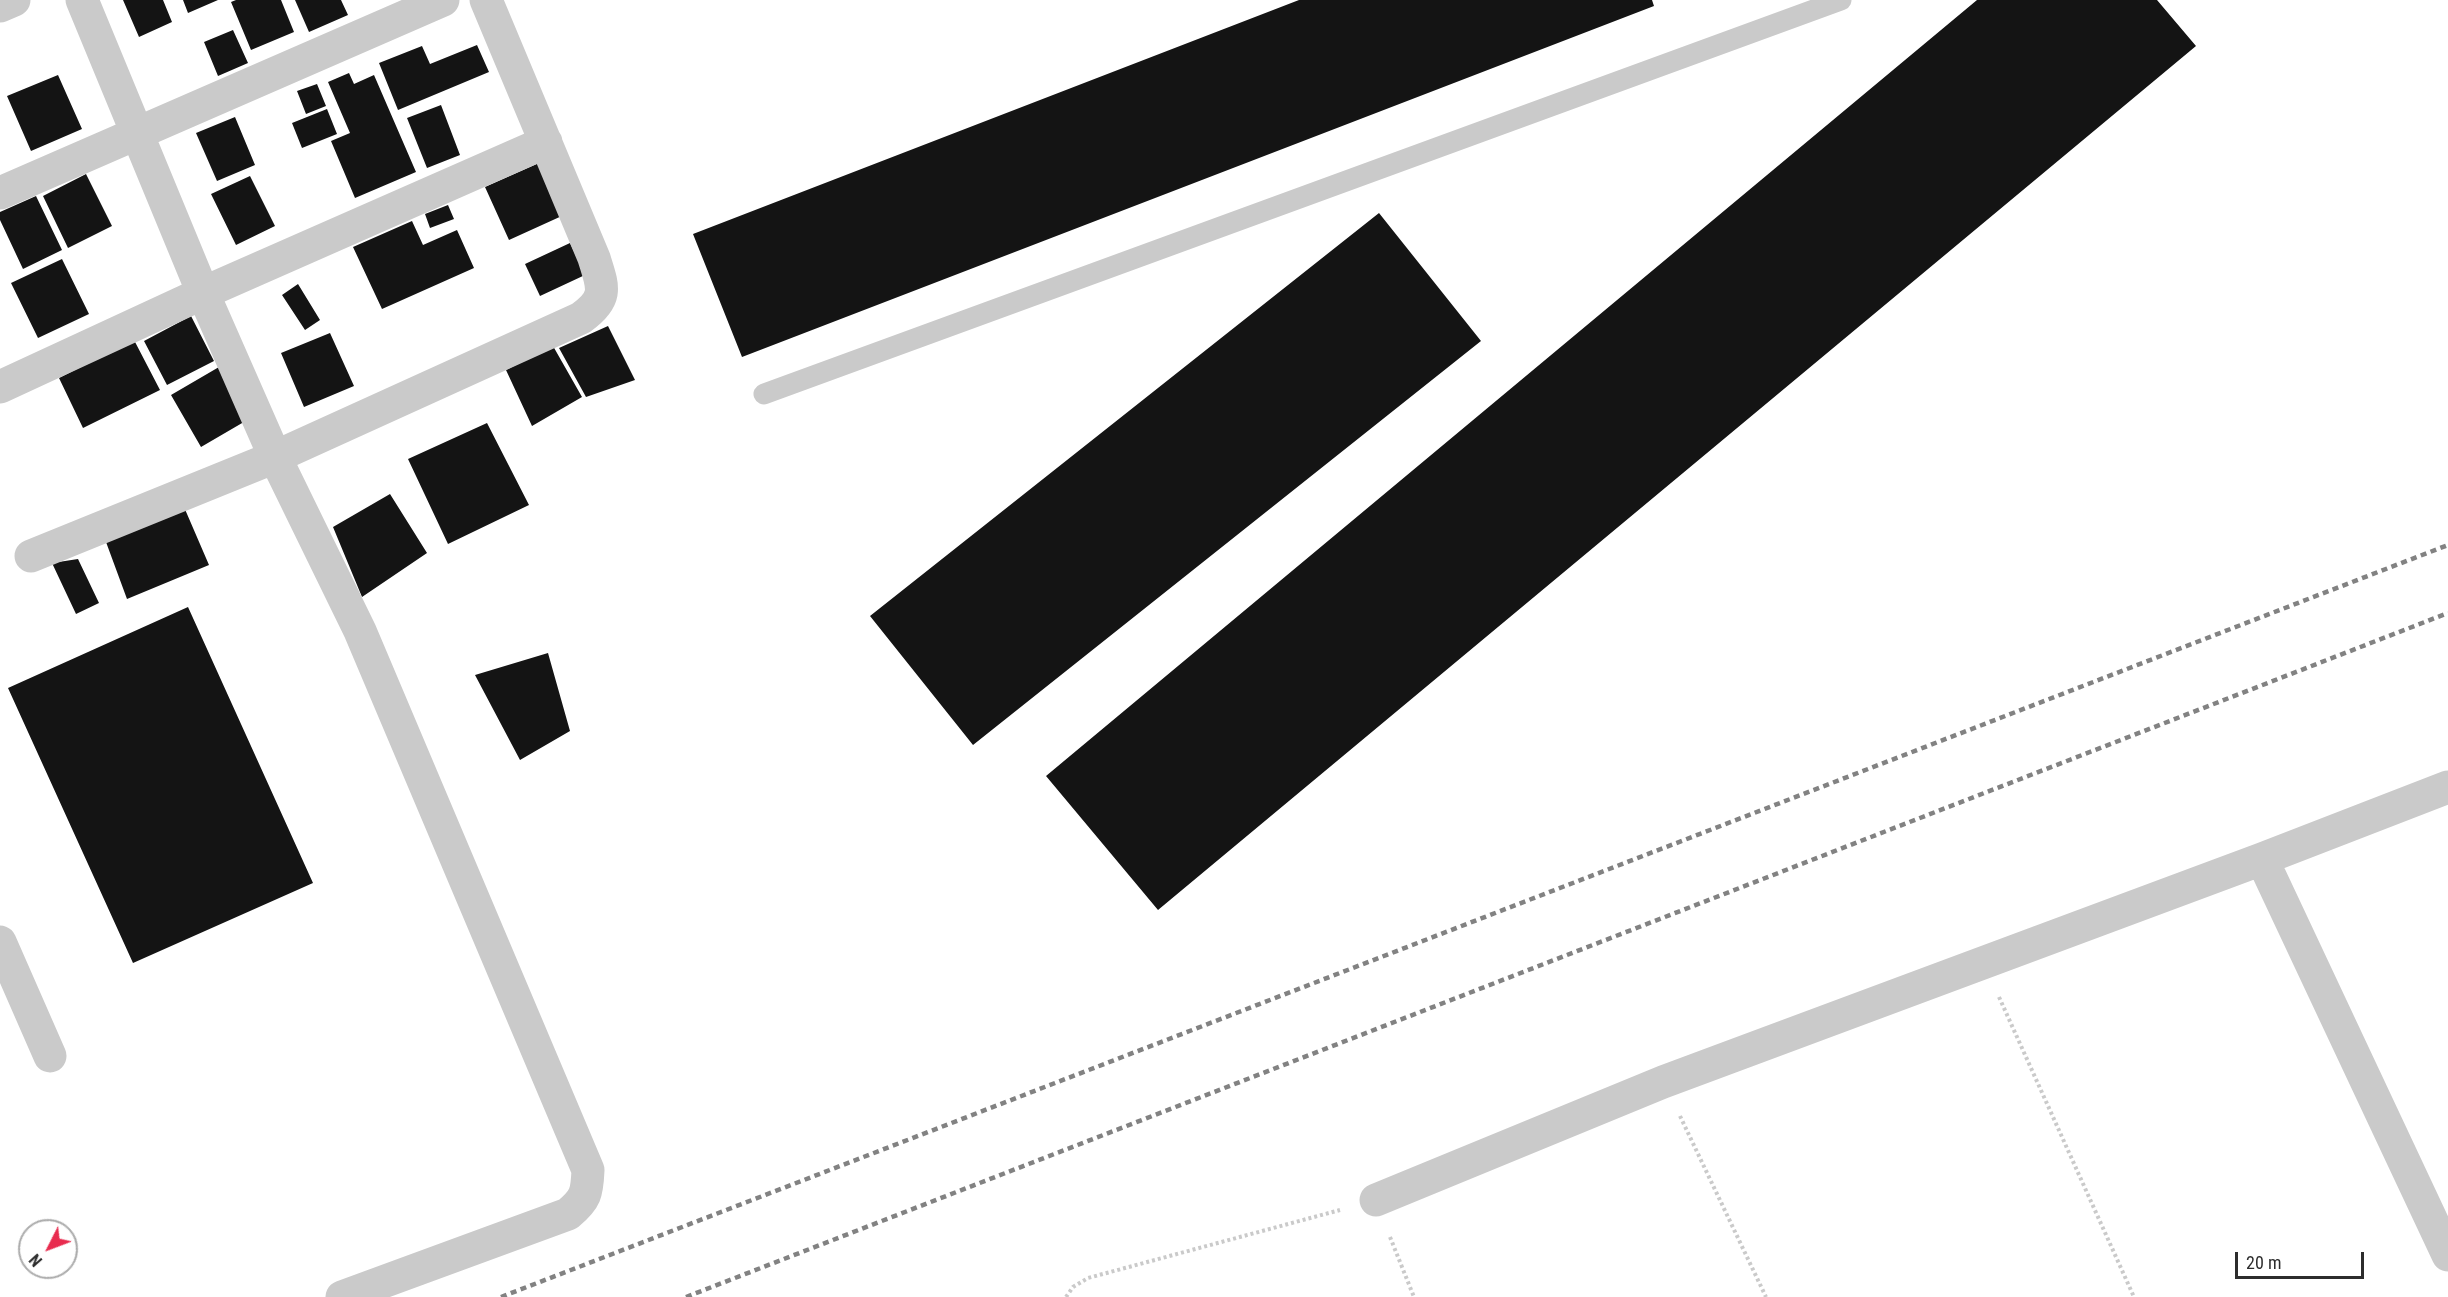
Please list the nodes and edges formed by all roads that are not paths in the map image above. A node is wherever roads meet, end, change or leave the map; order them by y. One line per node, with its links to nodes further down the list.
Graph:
1 (14, 0): 6 (street)
2 (82, 0): 7 (street)
3 (443, 0): 7 (street)
4 (486, 0): 8 (street)
5 (1841, 0): 12 (lane)
6 (0, 6)
7 (136, 134): 9 (street); 10 (street)
8 (546, 142): 10 (street); 13 (street)
9 (0, 193)
10 (203, 293): 11 (street); 13 (street)
11 (0, 387)
12 (764, 394)
13 (275, 458): 14 (street); 21 (street)
14 (31, 556)
15 (2448, 787): 16 (street)
16 (2262, 859): 19 (street); 20 (street)
17 (0, 942): 18 (street)
18 (50, 1056)
19 (1376, 1200)
20 (2448, 1255)
21 (342, 1297)

